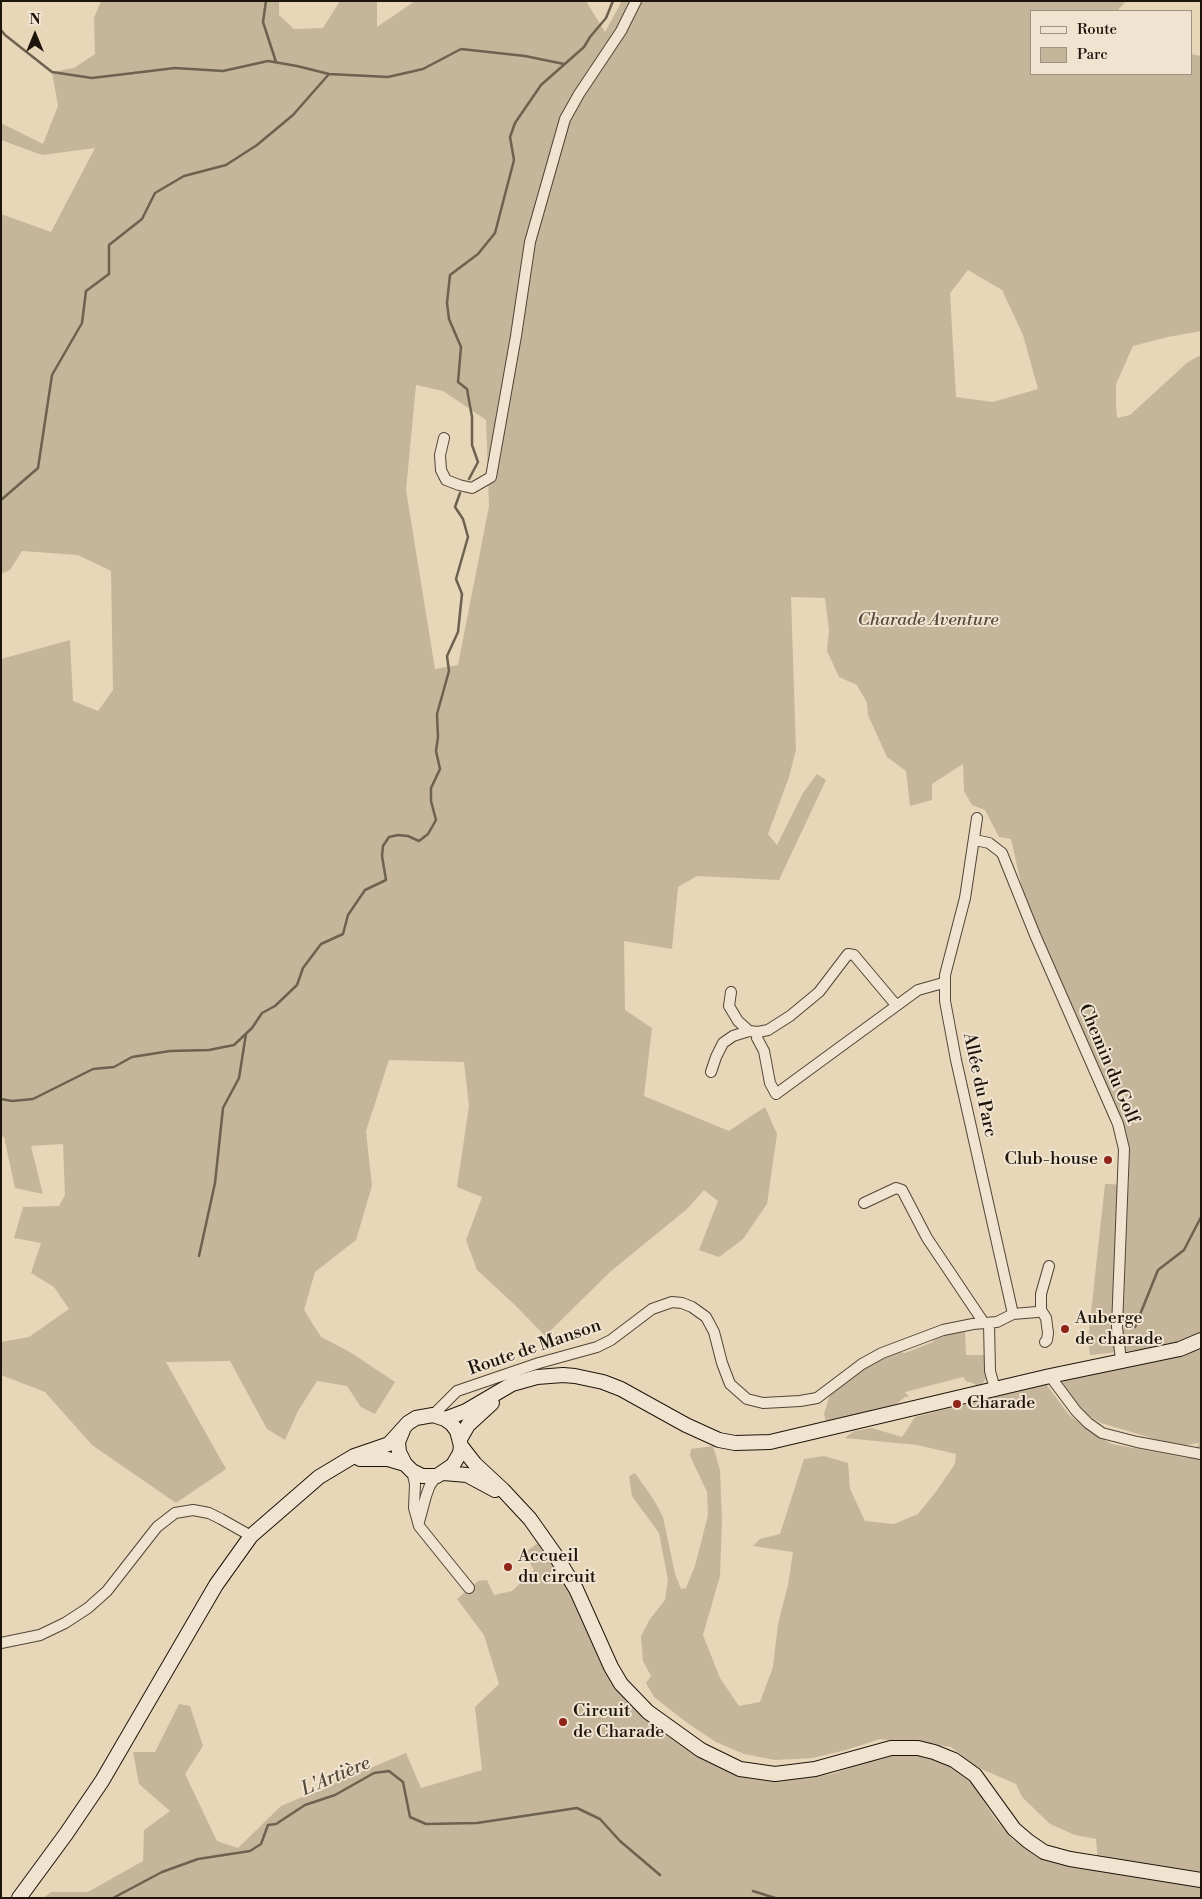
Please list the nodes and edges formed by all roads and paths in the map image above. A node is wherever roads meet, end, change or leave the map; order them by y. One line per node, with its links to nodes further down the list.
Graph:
1 (636, 1): 2 (street)
2 (444, 438)
3 (977, 818): 4 (street, Allée du Parc)
4 (975, 840): 5 (street, Allée du Parc); 17 (street, Chemin du Golf)
5 (944, 983): 7 (street); 13 (street, Allée du Parc)
6 (731, 992): 8 (street)
7 (896, 1005): 8 (street); 8 (street)
8 (754, 1031): 9 (street)
9 (711, 1072)
10 (864, 1203): 14 (street)
11 (1048, 1266): 12 (street)
12 (1041, 1310): 13 (street); 16 (street)
13 (1013, 1314): 14 (street)
14 (986, 1323): 20 (street); 21 (street, Route de Manson)
15 (1201, 1340): 17 (street)
16 (1045, 1342)
17 (1121, 1360): 18 (street)
18 (1050, 1376): 20 (street); 24 (street)
19 (523, 1381): 20 (street); 21 (street); 23 (street)
20 (994, 1389)
21 (439, 1417): 22 (street); 23 (street)
22 (403, 1430): 25 (street); 26 (street)
23 (460, 1442): 27 (street); 28 (street)
24 (1201, 1454)
25 (340, 1464): 26 (street); 30 (street)
26 (408, 1467): 27 (street); 29 (street)
27 (441, 1474): 28 (street); 29 (street)
28 (518, 1508): 33 (street)
29 (419, 1526): 31 (street)
30 (251, 1536): 32 (street); 34 (street)
31 (470, 1588)
32 (1, 1643)
33 (1201, 1880)
34 (19, 1898)

